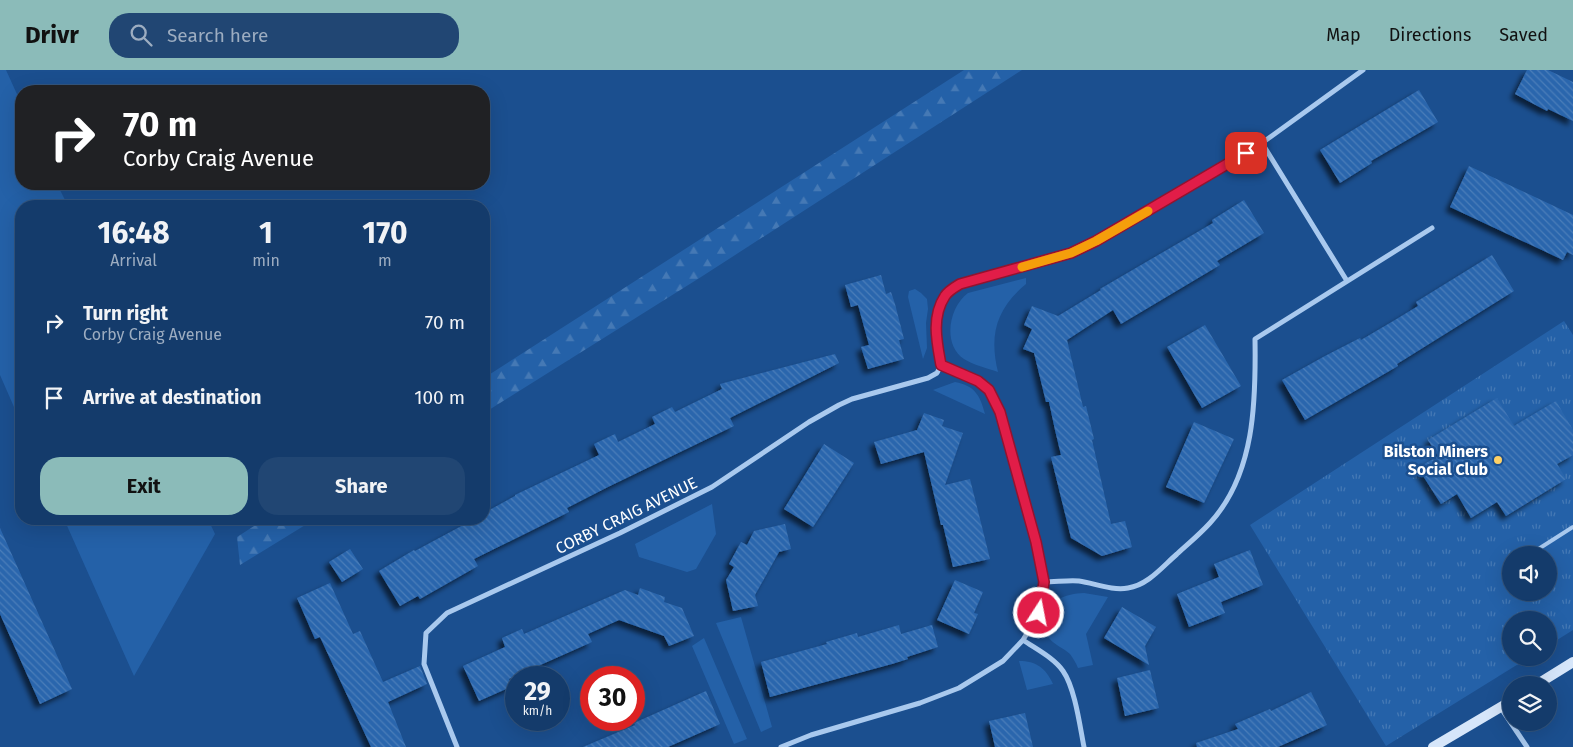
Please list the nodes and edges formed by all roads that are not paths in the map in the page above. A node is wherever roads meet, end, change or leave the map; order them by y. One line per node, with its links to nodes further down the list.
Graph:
1 (1363, 70): 2 (street)
2 (1262, 143): 4 (street); 5 (street)
3 (1432, 228): 4 (street)
4 (1346, 281): 8 (street)
5 (941, 365): 8 (street); 13 (street, CORBY CRAIG AVENUE)
6 (1573, 528): 7 (lane)
7 (1544, 546)
8 (1044, 582): 9 (street)
9 (1023, 640): 14 (street); 15 (street)
10 (1573, 662): 11 (street)
11 (1550, 676)
12 (1501, 708): 16 (street); 17 (street)
13 (457, 747)
14 (781, 747)
15 (1084, 747)
16 (1433, 747)
17 (1527, 747)

